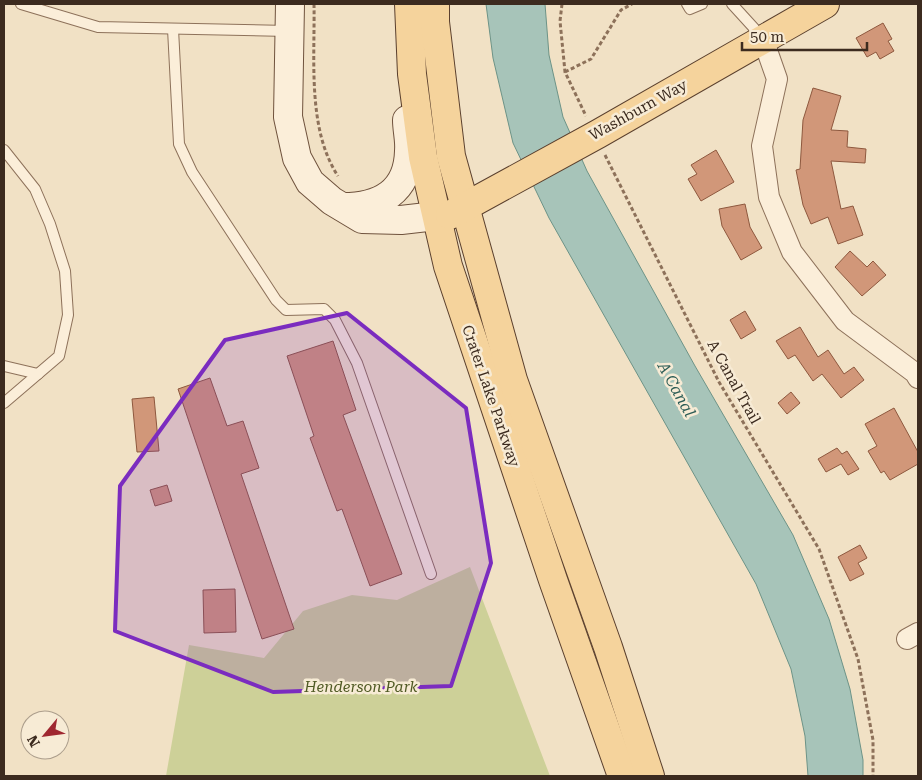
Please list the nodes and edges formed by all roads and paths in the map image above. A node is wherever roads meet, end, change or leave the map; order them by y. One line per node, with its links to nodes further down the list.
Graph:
1 (21, 4): 12 (lane)
2 (290, 4): 13 (main road)
3 (314, 4): 19 (path)
4 (409, 4): 15 (main road, Crater Lake Parkway)
5 (435, 4): 21 (main road, Crater Lake Parkway)
6 (562, 4): 16 (path, A Canal Trail)
7 (632, 4): 16 (path)
8 (687, 4): 9 (lane)
9 (702, 4)
10 (732, 4): 14 (lane)
11 (826, 4): 14 (main road, Washburn Way)
12 (173, 29): 13 (lane); 26 (lane)
13 (289, 31): 20 (main road)
14 (764, 39): 17 (main road, Washburn Way); 24 (street)
15 (411, 49): 20 (main road); 21 (main road, Crater Lake Parkway)
16 (565, 72): 17 (path, A Canal Trail)
17 (595, 135): 21 (main road, Washburn Way); 29 (path, A Canal Trail)
18 (4, 150): 23 (lane)
19 (340, 179)
20 (343, 207): 21 (main road)
21 (450, 212): 27 (main road, Crater Lake Parkway); 28 (main road, Crater Lake Parkway)
22 (4, 366): 23 (lane)
23 (38, 374): 25 (lane)
24 (917, 376)
25 (4, 403)
26 (431, 574)
27 (622, 776)
28 (650, 776)
29 (873, 776)

